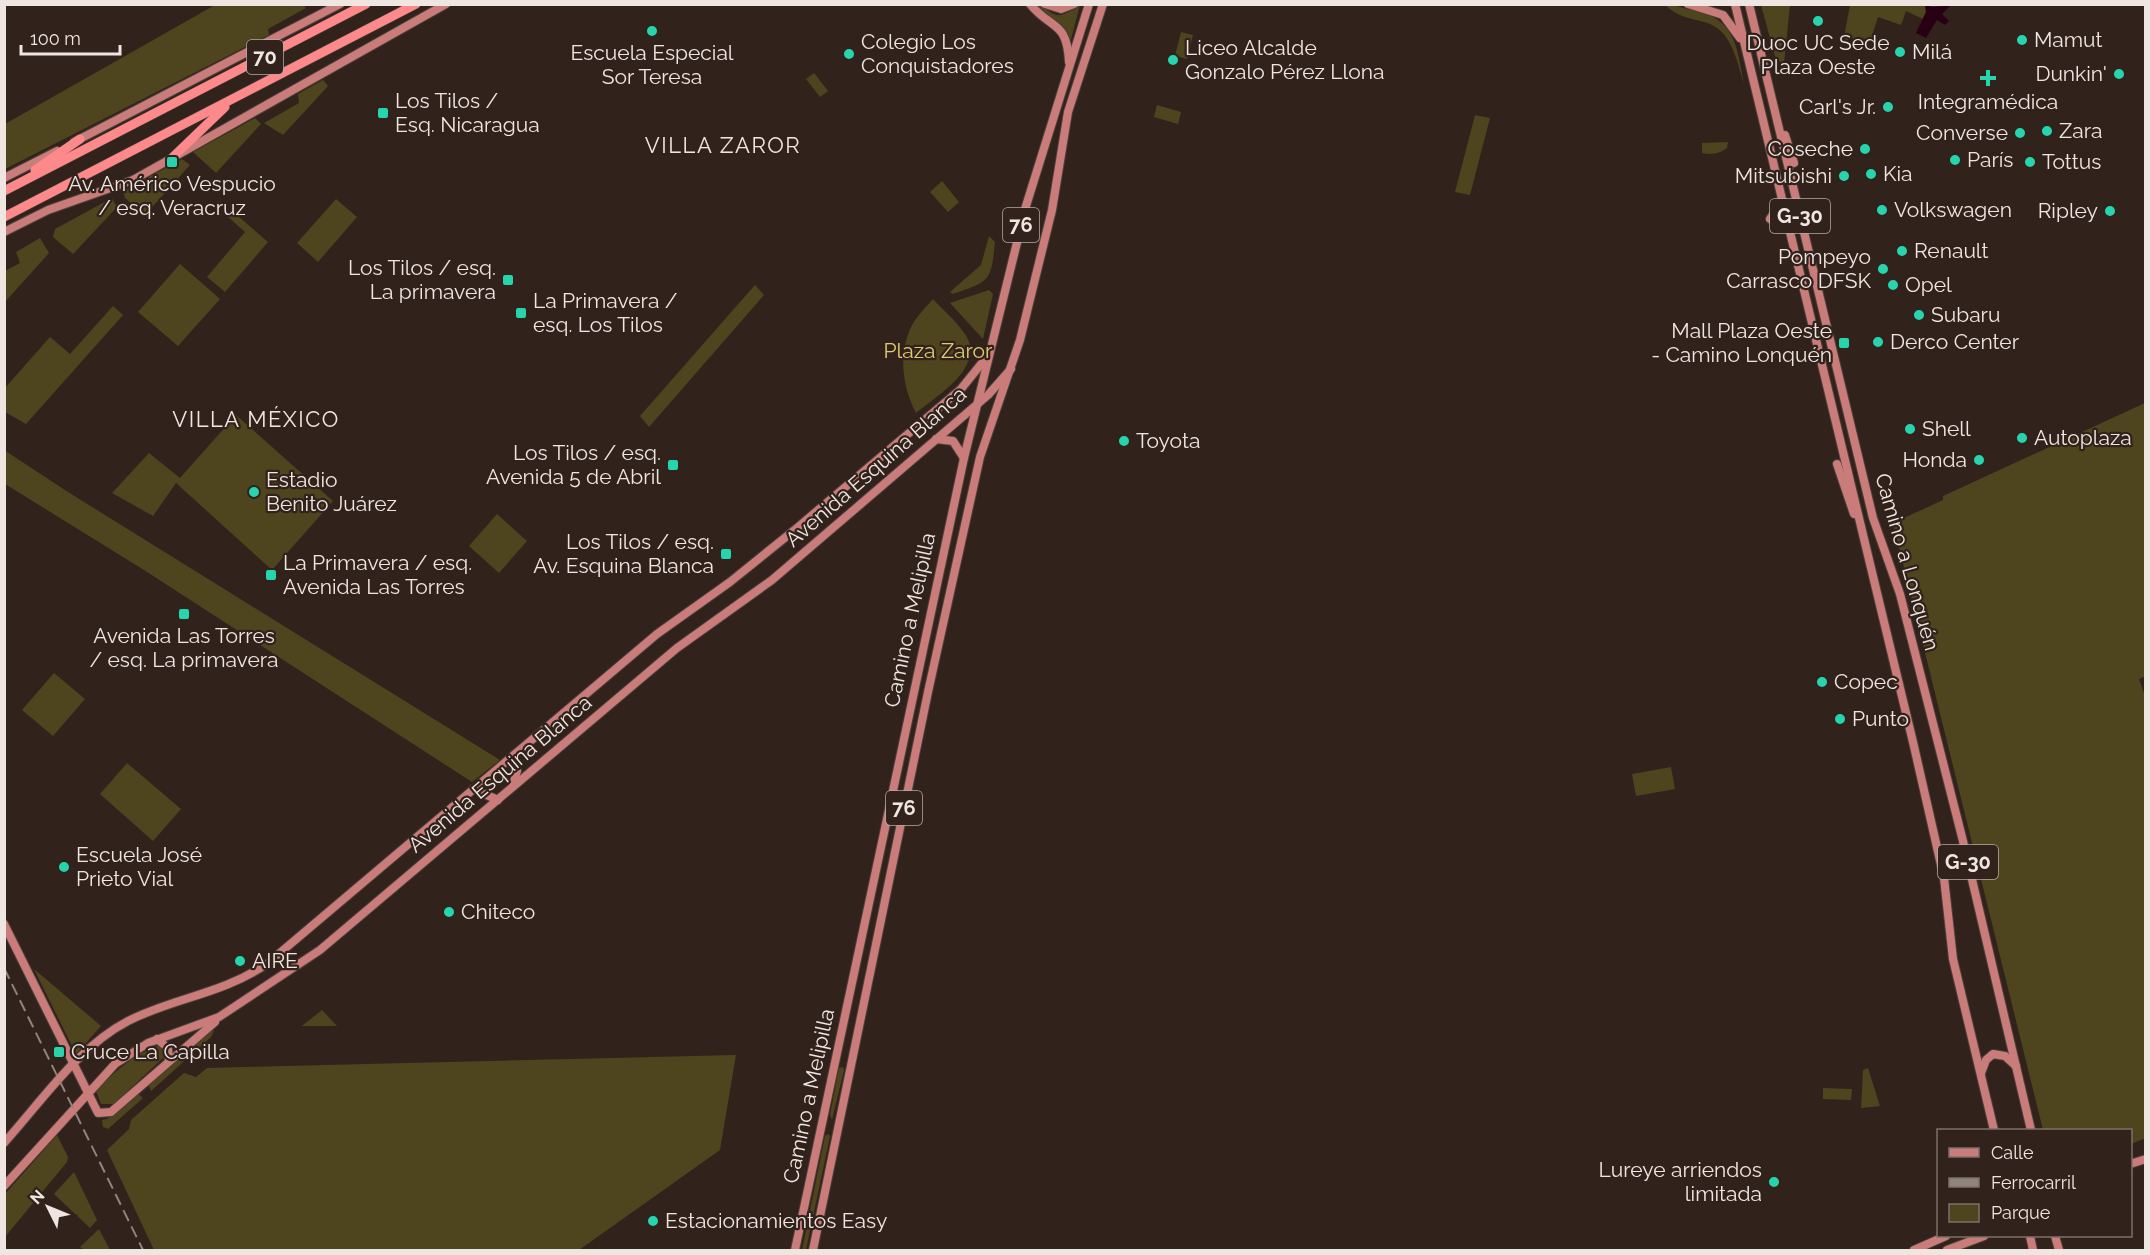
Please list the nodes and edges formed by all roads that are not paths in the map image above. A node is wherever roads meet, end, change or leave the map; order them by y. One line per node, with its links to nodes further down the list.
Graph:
1 (340, 4): 17 (main road)
2 (366, 4): 21 (highway, 70)
3 (416, 4): 15 (highway, 70)
4 (446, 4): 18 (main road)
5 (1030, 4): 14 (main road)
6 (1045, 4): 7 (main road)
7 (1074, 4)
8 (1089, 4): 14 (main road, Camino a Melipilla / 76)
9 (1105, 4): 27 (main road, Camino a Melipilla / 76)
10 (1688, 4): 13 (main road)
11 (1735, 4): 13 (main road, Camino a Lonquén / G-30)
12 (1749, 4): 16 (main road, Camino a Lonquén / G-30)
13 (1746, 51): 22 (main road, Camino a Lonquén / G-30)
14 (1069, 71): 26 (main road, Camino a Melipilla / 76)
15 (241, 94): 18 (highway); 23 (highway, 70)
16 (1773, 105): 19 (main road); 42 (main road, Camino a Lonquén / G-30)
17 (80, 139): 20 (main road); 21 (highway)
18 (173, 157): 25 (main road)
19 (1794, 163)
20 (4, 178)
21 (8, 190)
22 (1782, 201): 24 (main road); 32 (main road, Camino a Lonquén / G-30)
23 (4, 218)
24 (1770, 219)
25 (4, 232)
26 (989, 352): 28 (main road, Camino a Melipilla / 76); 33 (main road, Avenida Esquina Blanca)
27 (1011, 369): 28 (main road, Avenida Esquina Blanca); 48 (main road, Camino a Melipilla / 76)
28 (977, 405): 29 (main road, Avenida Esquina Blanca); 30 (main road, Camino a Melipilla / 76)
29 (936, 439): 30 (main road); 34 (main road, Avenida Esquina Blanca)
30 (964, 458): 45 (main road, Camino a Melipilla / 76)
31 (1837, 464): 32 (main road)
32 (1862, 530): 43 (main road, Camino a Lonquén / G-30)
33 (508, 760): 34 (main road); 35 (main road, Avenida Esquina Blanca)
34 (512, 788): 36 (main road, Avenida Esquina Blanca)
35 (473, 789): 36 (main road); 41 (main road, Avenida Esquina Blanca)
36 (498, 800): 38 (main road, Avenida Esquina Blanca)
37 (4, 924): 41 (main road)
38 (219, 1017): 39 (main road, Avenida Esquina Blanca); 40 (main road)
39 (157, 1039): 40 (main road); 44 (main road, Avenida Esquina Blanca)
40 (169, 1061): 44 (main road)
41 (73, 1066): 44 (main road); 49 (main road, Avenida Esquina Blanca)
42 (2016, 1066): 43 (main road); 47 (main road, Camino a Lonquén / G-30)
43 (1981, 1076): 46 (main road, Camino a Lonquén / G-30)
44 (87, 1092): 50 (main road, Avenida Esquina Blanca)
45 (820, 1127): 48 (main road); 53 (main road, Camino a Melipilla / 76)
46 (1994, 1129)
47 (2031, 1129)
48 (837, 1130): 54 (main road, Camino a Melipilla / 76)
49 (4, 1143)
50 (4, 1186)
51 (1944, 1237): 55 (main road)
52 (1982, 1237): 56 (main road)
53 (795, 1251)
54 (813, 1251)
55 (1914, 1251)
56 (1947, 1251)

